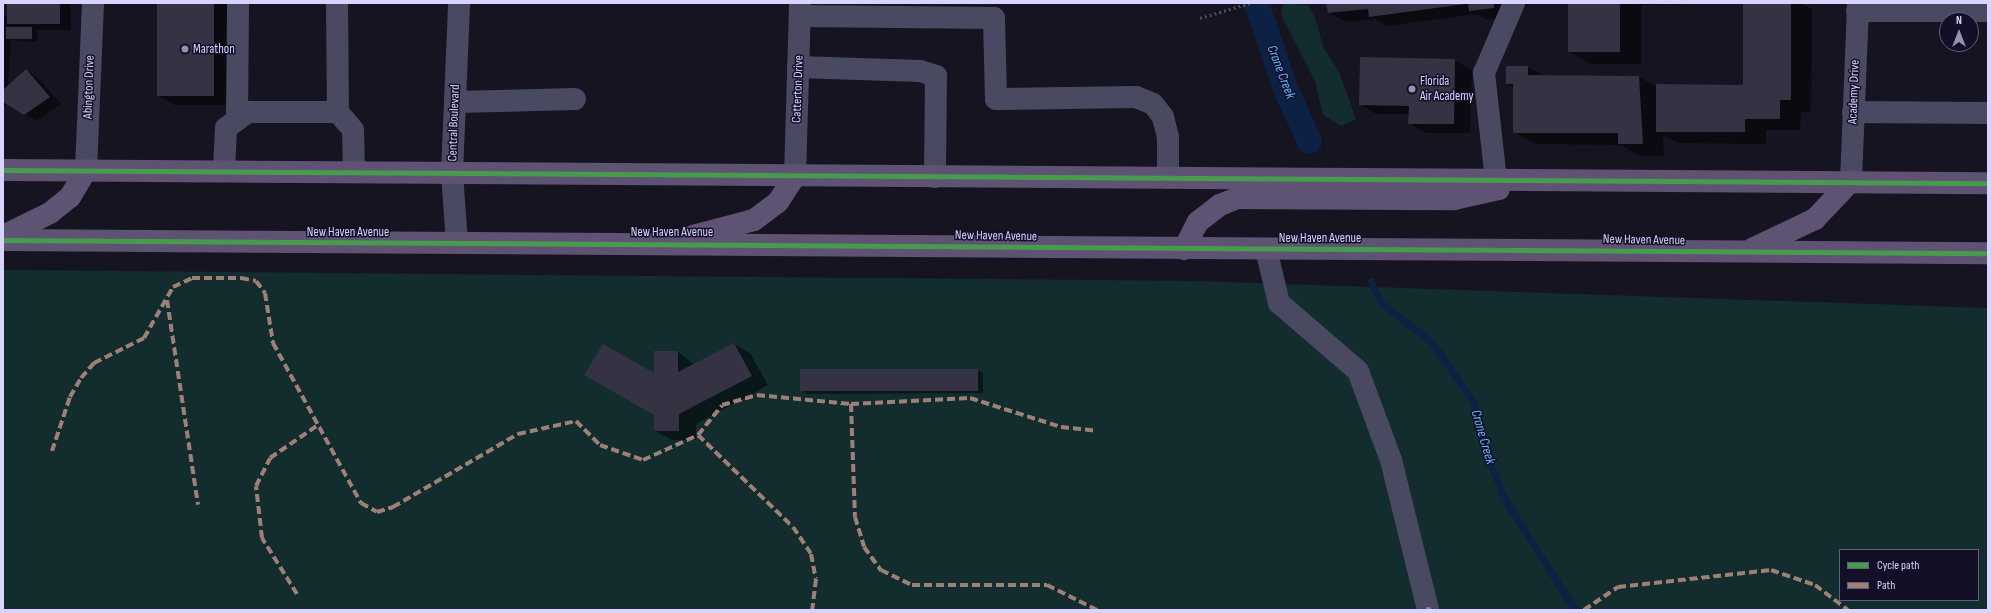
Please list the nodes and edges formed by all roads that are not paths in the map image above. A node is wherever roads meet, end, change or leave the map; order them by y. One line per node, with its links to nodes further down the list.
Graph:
1 (93, 3): 17 (street, Abington Drive)
2 (238, 3): 15 (street)
3 (337, 3): 12 (street)
4 (459, 3): 11 (street, Central Boulevard)
5 (1514, 3): 24 (street)
6 (1857, 7): 8 (street); 13 (street, Academy Drive)
7 (800, 9): 9 (street, Catterton Drive); 23 (street)
8 (1988, 11)
9 (798, 67): 21 (street, Catterton Drive); 22 (street)
10 (575, 99): 11 (street)
11 (455, 102): 20 (street, Central Boulevard)
12 (338, 112): 15 (street); 19 (street)
13 (1853, 112): 14 (street); 26 (street, Academy Drive)
14 (1988, 113)
15 (237, 120): 18 (street)
16 (3, 170): 17 (main road)
17 (86, 170): 18 (main road); 28 (main road)
18 (224, 171): 19 (main road)
19 (354, 172): 20 (main road)
20 (452, 173): 21 (main road); 30 (street, Central Boulevard)
21 (795, 176): 22 (main road); 31 (main road)
22 (935, 177): 23 (main road)
23 (1168, 178): 24 (main road)
24 (1496, 180): 25 (main road)
25 (1541, 180): 26 (main road); 32 (main road)
26 (1851, 181): 27 (main road); 34 (main road)
27 (1988, 183)
28 (3, 236)
29 (3, 240): 30 (main road, New Haven Avenue)
30 (457, 243): 31 (main road, New Haven Avenue)
31 (664, 243): 32 (main road, New Haven Avenue)
32 (1184, 248): 33 (main road, New Haven Avenue)
33 (1266, 248): 34 (main road, New Haven Avenue); 36 (street)
34 (1747, 252): 35 (main road, New Haven Avenue)
35 (1988, 253)
36 (1428, 610)

